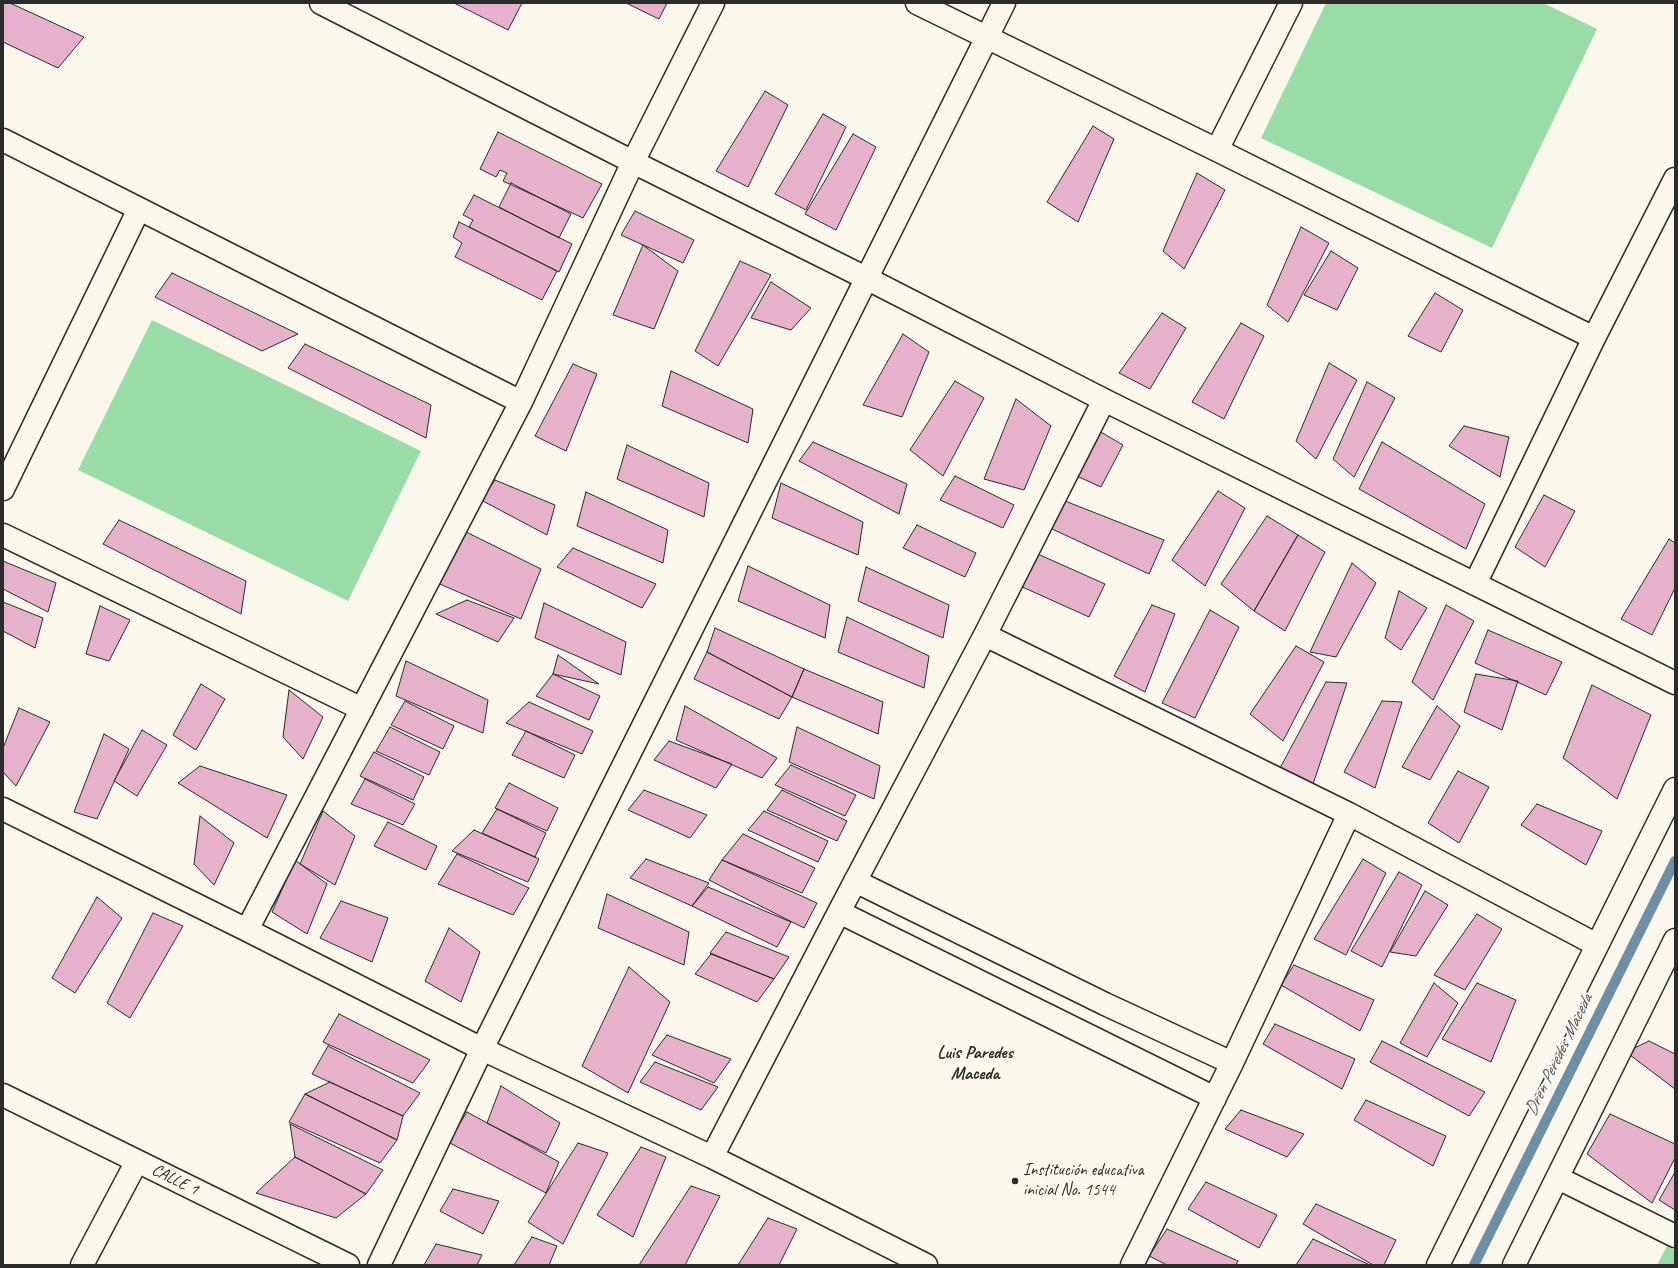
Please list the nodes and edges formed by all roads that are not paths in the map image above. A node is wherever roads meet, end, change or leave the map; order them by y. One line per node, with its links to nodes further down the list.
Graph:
1 (321, 3): 9 (street)
2 (713, 3): 9 (street)
3 (917, 3): 6 (street)
4 (1004, 3): 6 (street)
5 (1291, 3): 8 (street)
6 (987, 37): 8 (street); 12 (street)
7 (3, 140): 11 (street)
8 (1217, 150): 13 (street)
9 (633, 162): 12 (street); 15 (street)
10 (1675, 179): 13 (street)
11 (139, 209): 15 (street); 16 (street)
12 (866, 278): 14 (street); 30 (street)
13 (1594, 338): 18 (street)
14 (1104, 400): 18 (street); 19 (street)
15 (521, 402): 21 (street)
16 (3, 489)
17 (3, 535): 21 (street)
18 (1475, 584): 20 (street)
19 (986, 635): 24 (street); 25 (street)
20 (1675, 683)
21 (362, 709): 27 (street)
22 (1675, 789): 29 (street)
23 (3, 809): 27 (street)
24 (1349, 814): 29 (street); 31 (street)
25 (855, 881): 26 (street); 31 (street)
26 (839, 912): 33 (street); 34 (street)
27 (247, 930): 30 (street)
28 (1675, 940): 36 (street)
29 (1597, 945): 43 (street)
30 (482, 1049): 34 (street); 40 (street)
31 (1232, 1063): 33 (street)
32 (3, 1095): 35 (street, CALLE 1)
33 (1215, 1098): 42 (street)
34 (712, 1157): 41 (street)
35 (137, 1161): 38 (street); 39 (street, CALLE 1)
36 (1558, 1178): 37 (street); 44 (street)
37 (1675, 1236)
38 (82, 1265)
39 (348, 1265)
40 (379, 1265)
41 (926, 1265)
42 (1132, 1265)
43 (1438, 1265)
44 (1514, 1265)

